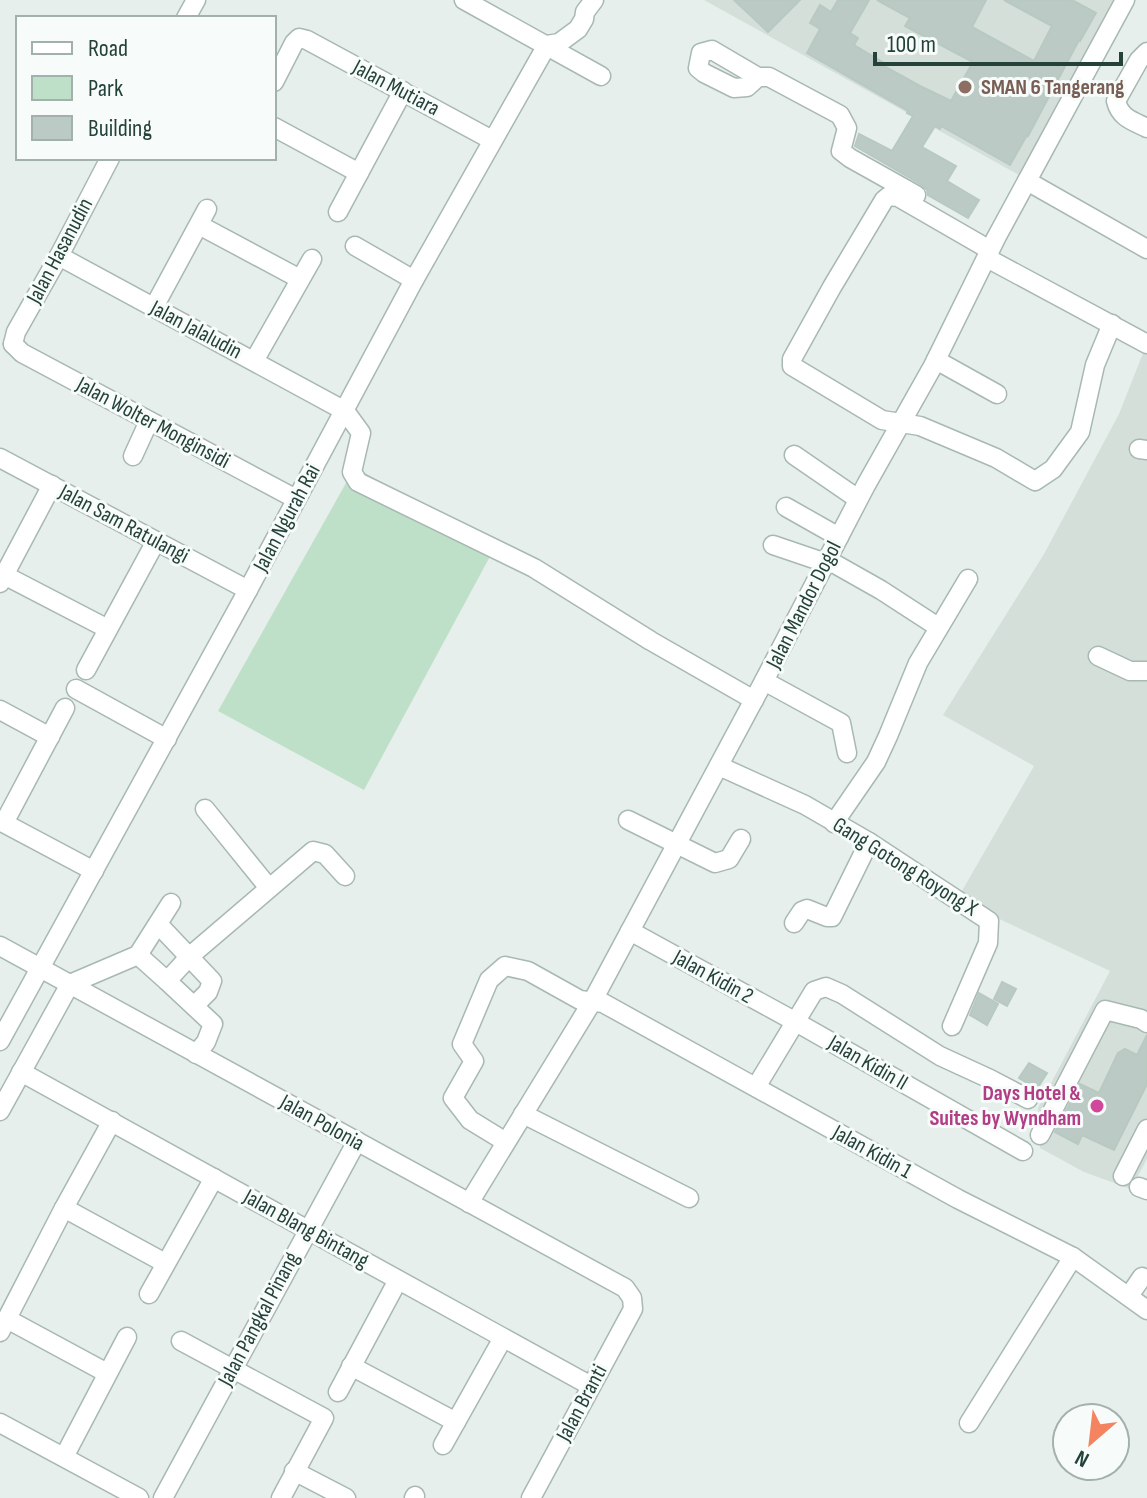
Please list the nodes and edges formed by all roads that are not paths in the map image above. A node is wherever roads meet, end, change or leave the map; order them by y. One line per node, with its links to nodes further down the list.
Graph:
1 (464, 0): 5 (street)
2 (570, 0): 4 (street)
3 (1125, 0): 16 (street, Jalan Mandor Dogol)
4 (590, 6): 5 (street, Jalan Ngurah Rai)
5 (547, 45): 7 (street); 13 (street, Jalan Ngurah Rai)
6 (1147, 52): 12 (street)
7 (601, 76)
8 (758, 77): 19 (street)
9 (276, 78): 10 (street, Jalan Mutiara)
10 (403, 91): 13 (street, Jalan Mutiara); 15 (street)
11 (276, 128): 15 (street)
12 (1147, 128)
13 (492, 140): 24 (street, Jalan Ngurah Rai)
14 (109, 160): 21 (street, Jalan Hasanudin)
15 (359, 173): 17 (street)
16 (1027, 181): 19 (street, Jalan Mandor Dogol); 20 (street)
17 (338, 212)
18 (355, 246): 24 (street)
19 (991, 249): 26 (street); 29 (street, Jalan Mandor Dogol); 34 (street)
20 (1147, 249)
21 (59, 256): 25 (street, Jalan Jalaludin); 28 (street, Jalan Hasanudin)
22 (312, 259): 23 (street)
23 (300, 279): 25 (street); 30 (street)
24 (414, 280): 32 (street, Jalan Ngurah Rai)
25 (154, 307): 30 (street, Jalan Jalaludin)
26 (1112, 324): 27 (street); 34 (street)
27 (1147, 344)
28 (6, 350): 33 (street, Jalan Wolter Monginsidi)
29 (936, 360): 31 (street); 34 (street, Jalan Mandor Dogol)
30 (254, 361): 32 (street, Jalan Jalaludin)
31 (997, 394)
32 (339, 408): 39 (street, Jalan Ngurah Rai); 56 (street)
33 (149, 421): 36 (street); 39 (street, Jalan Wolter Monginsidi)
34 (900, 424): 40 (street, Jalan Mandor Dogol)
35 (794, 455): 40 (street)
36 (133, 456)
37 (0, 458): 38 (street, Jalan Sam Ratulangi)
38 (52, 485): 43 (street, Jalan Sam Ratulangi); 46 (street)
39 (296, 499): 48 (street, Jalan Ngurah Rai)
40 (858, 499): 42 (street, Jalan Mandor Dogol)
41 (786, 507): 42 (street)
42 (839, 537): 45 (street, Jalan Mandor Dogol)
43 (156, 541): 48 (street, Jalan Sam Ratulangi); 50 (street)
44 (773, 545): 45 (street)
45 (826, 563): 49 (street); 54 (street, Jalan Mandor Dogol)
46 (2, 579): 50 (street)
47 (968, 579): 49 (street)
48 (248, 590): 60 (street, Jalan Ngurah Rai)
49 (938, 627): 66 (street)
50 (108, 629): 52 (street)
51 (1098, 656): 53 (street)
52 (86, 670)
53 (1147, 671)
54 (764, 681): 56 (street, Jalan Mandor Dogol); 61 (street)
55 (76, 689): 60 (street)
56 (754, 700): 62 (street, Jalan Mandor Dogol)
57 (65, 708): 59 (street)
58 (0, 710): 59 (street)
59 (50, 737): 65 (street)
60 (167, 739): 70 (street, Jalan Ngurah Rai)
61 (847, 753)
62 (719, 766): 66 (street, Gang Gotong Royong X); 69 (street, Jalan Mandor Dogol)
63 (205, 809): 72 (street)
64 (628, 820): 69 (street)
65 (2, 822): 70 (street)
66 (834, 823): 68 (street, Gang Gotong Royong X)
67 (741, 839): 69 (street)
68 (869, 842): 74 (street); 87 (street, Gang Gotong Royong X)
69 (677, 845): 76 (street, Jalan Mandor Dogol)
70 (94, 871): 80 (street, Jalan Ngurah Rai)
71 (345, 876): 72 (street)
72 (269, 888): 79 (street)
73 (171, 903): 75 (street)
74 (794, 923)
75 (158, 924): 78 (street); 79 (street)
76 (630, 931): 83 (street, Jalan Mandor Dogol); 85 (street, Jalan Kidin 2)
77 (0, 946): 80 (street, Jalan Polonia)
78 (138, 955): 81 (street); 82 (street)
79 (190, 956): 81 (street); 84 (street)
80 (40, 968): 82 (street, Jalan Polonia); 88 (street, Jalan Ngurah Rai)
81 (167, 981): 84 (street)
82 (70, 984): 89 (street, Jalan Polonia); 90 (street)
83 (592, 1002): 91 (street, Jalan Kidin 1); 94 (street, Jalan Mandor Dogol); 99 (street, Jalan Kidin 1)
84 (194, 1006): 89 (street)
85 (796, 1022): 91 (street); 92 (street); 100 (street, Jalan Kidin II)
86 (1147, 1023): 97 (street)
87 (952, 1026)
88 (0, 1041)
89 (196, 1054): 98 (street, Jalan Polonia)
90 (21, 1072): 93 (street); 95 (street, Jalan Blang Bintang)
91 (756, 1087): 107 (street, Jalan Kidin 1)
92 (1028, 1099)
93 (0, 1111)
94 (523, 1114): 99 (street, Jalan Mandor Dogol); 103 (street)
95 (112, 1121): 101 (street, Jalan Blang Bintang); 105 (street)
96 (1147, 1129): 102 (street)
97 (1040, 1135)
98 (357, 1141): 104 (street, Jalan Polonia); 106 (street, Jalan Pangkal Pinang)
99 (506, 1142): 104 (street, Jalan Mandor Dogol)
100 (1023, 1151)
101 (214, 1178): 106 (street, Jalan Blang Bintang); 108 (street)
102 (1137, 1184)
103 (689, 1198)
104 (469, 1203): 113 (street, Jalan Polonia)
105 (64, 1208): 108 (street); 115 (street)
106 (308, 1230): 110 (street, Jalan Blang Bintang); 120 (street, Jalan Pangkal Pinang)
107 (1073, 1257): 112 (street, Jalan Kidin 1); 126 (street)
108 (165, 1263): 111 (street)
109 (1142, 1277): 112 (street)
110 (398, 1280): 117 (street, Jalan Blang Bintang); 119 (street)
111 (149, 1294)
112 (1129, 1296): 114 (street, Jalan Kidin 1)
113 (633, 1309): 122 (street, Jalan Branti)
114 (1147, 1310)
115 (4, 1325): 121 (street)
116 (127, 1337): 121 (street)
117 (503, 1338): 122 (street, Jalan Blang Bintang); 124 (street)
118 (181, 1341): 120 (street)
119 (351, 1366): 123 (street); 124 (street)
120 (232, 1369): 129 (street); 131 (street, Jalan Pangkal Pinang)
121 (107, 1373): 128 (street)
122 (591, 1386): 134 (street, Jalan Branti)
123 (338, 1392)
124 (456, 1422): 127 (street)
125 (0, 1423): 128 (street)
126 (969, 1423)
127 (443, 1445)
128 (64, 1457): 130 (street)
129 (294, 1471): 132 (street); 133 (street)
130 (139, 1498)
131 (163, 1498)
132 (281, 1498)
133 (346, 1498)
134 (531, 1498)

